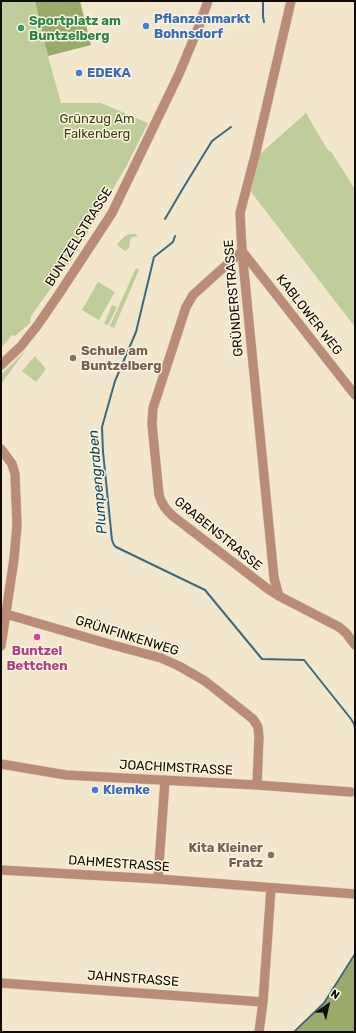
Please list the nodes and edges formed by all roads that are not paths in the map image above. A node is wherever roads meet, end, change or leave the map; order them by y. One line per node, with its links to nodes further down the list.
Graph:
1 (208, 1): 4 (street, BUNTZELSTRASSE)
2 (291, 1): 3 (street, GRÜNDERSTRASSE)
3 (242, 251): 5 (street, KABLOWER WEG); 8 (street, GRÜNDERSTRASSE); 8 (street, GRABENSTRASSE)
4 (1, 365)
5 (355, 395)
6 (1, 449): 7 (street)
7 (5, 594): 9 (street)
8 (279, 596): 10 (street, GRABENSTRASSE)
9 (6, 614): 11 (street); 14 (street, GRÜNFINKENWEG)
10 (355, 644)
11 (1, 646)
12 (1, 764): 13 (street, JOACHIMSTRASSE)
13 (165, 780): 14 (street, JOACHIMSTRASSE); 17 (street)
14 (257, 785): 15 (street, JOACHIMSTRASSE)
15 (351, 792)
16 (1, 870): 17 (street, DAHMESTRASSE)
17 (158, 879): 18 (street, DAHMESTRASSE)
18 (271, 888): 19 (street, DAHMESTRASSE); 21 (street)
19 (355, 894)
20 (1, 983): 21 (street, JAHNSTRASSE)
21 (263, 1002): 22 (street)
22 (259, 1032)

